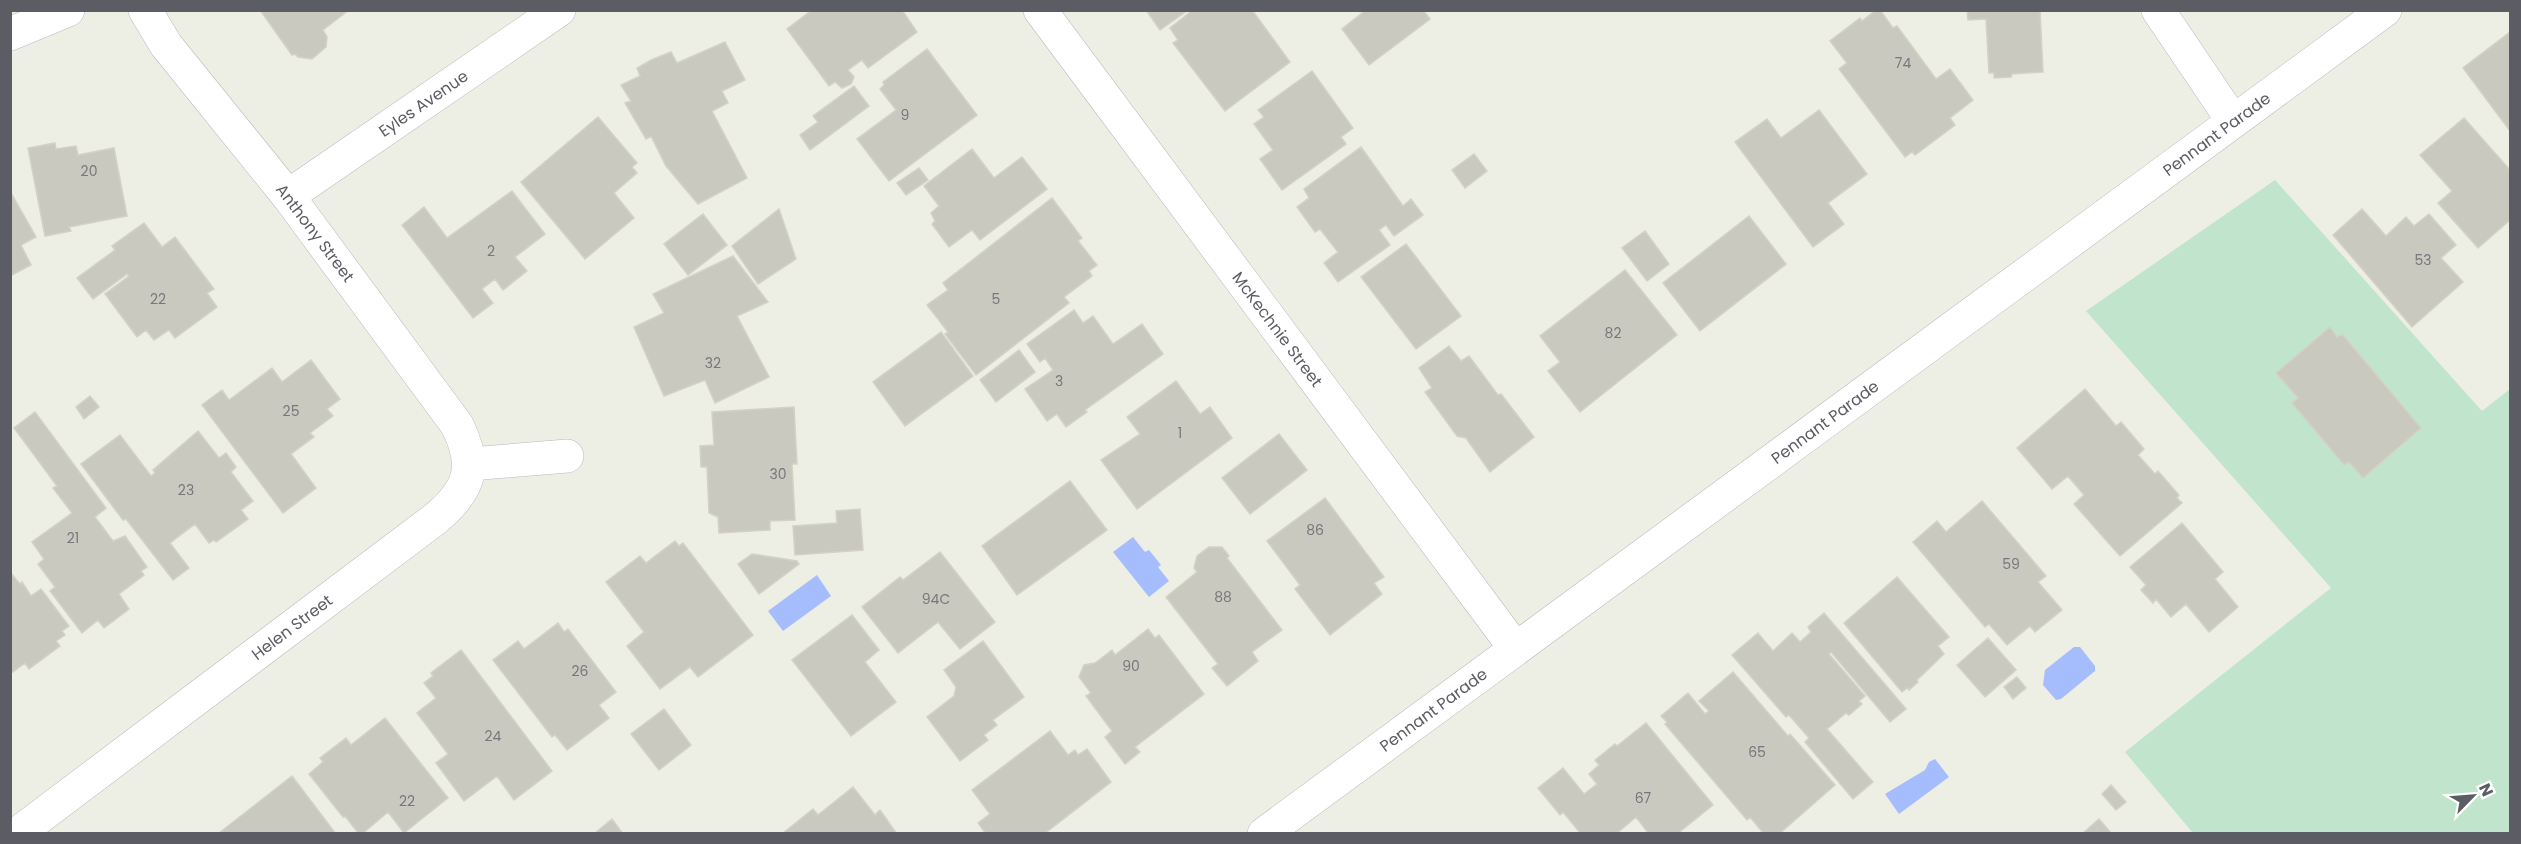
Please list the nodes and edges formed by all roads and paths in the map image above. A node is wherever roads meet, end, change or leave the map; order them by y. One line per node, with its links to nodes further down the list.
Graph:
1 (69, 10): 7 (street)
2 (145, 10): 9 (street, Anthony Street)
3 (559, 10): 9 (street, Eyles Avenue)
4 (1040, 10): 12 (street, McKechnie Street)
5 (2158, 10): 8 (street)
6 (2385, 10): 8 (street, Pennant Parade)
7 (10, 34)
8 (2233, 121): 12 (street, Pennant Parade)
9 (288, 196): 11 (street, Anthony Street)
10 (567, 456): 11 (street)
11 (470, 464): 13 (street, Helen Street)
12 (1515, 648): 14 (street, Pennant Parade)
13 (17, 834)
14 (1264, 834)

